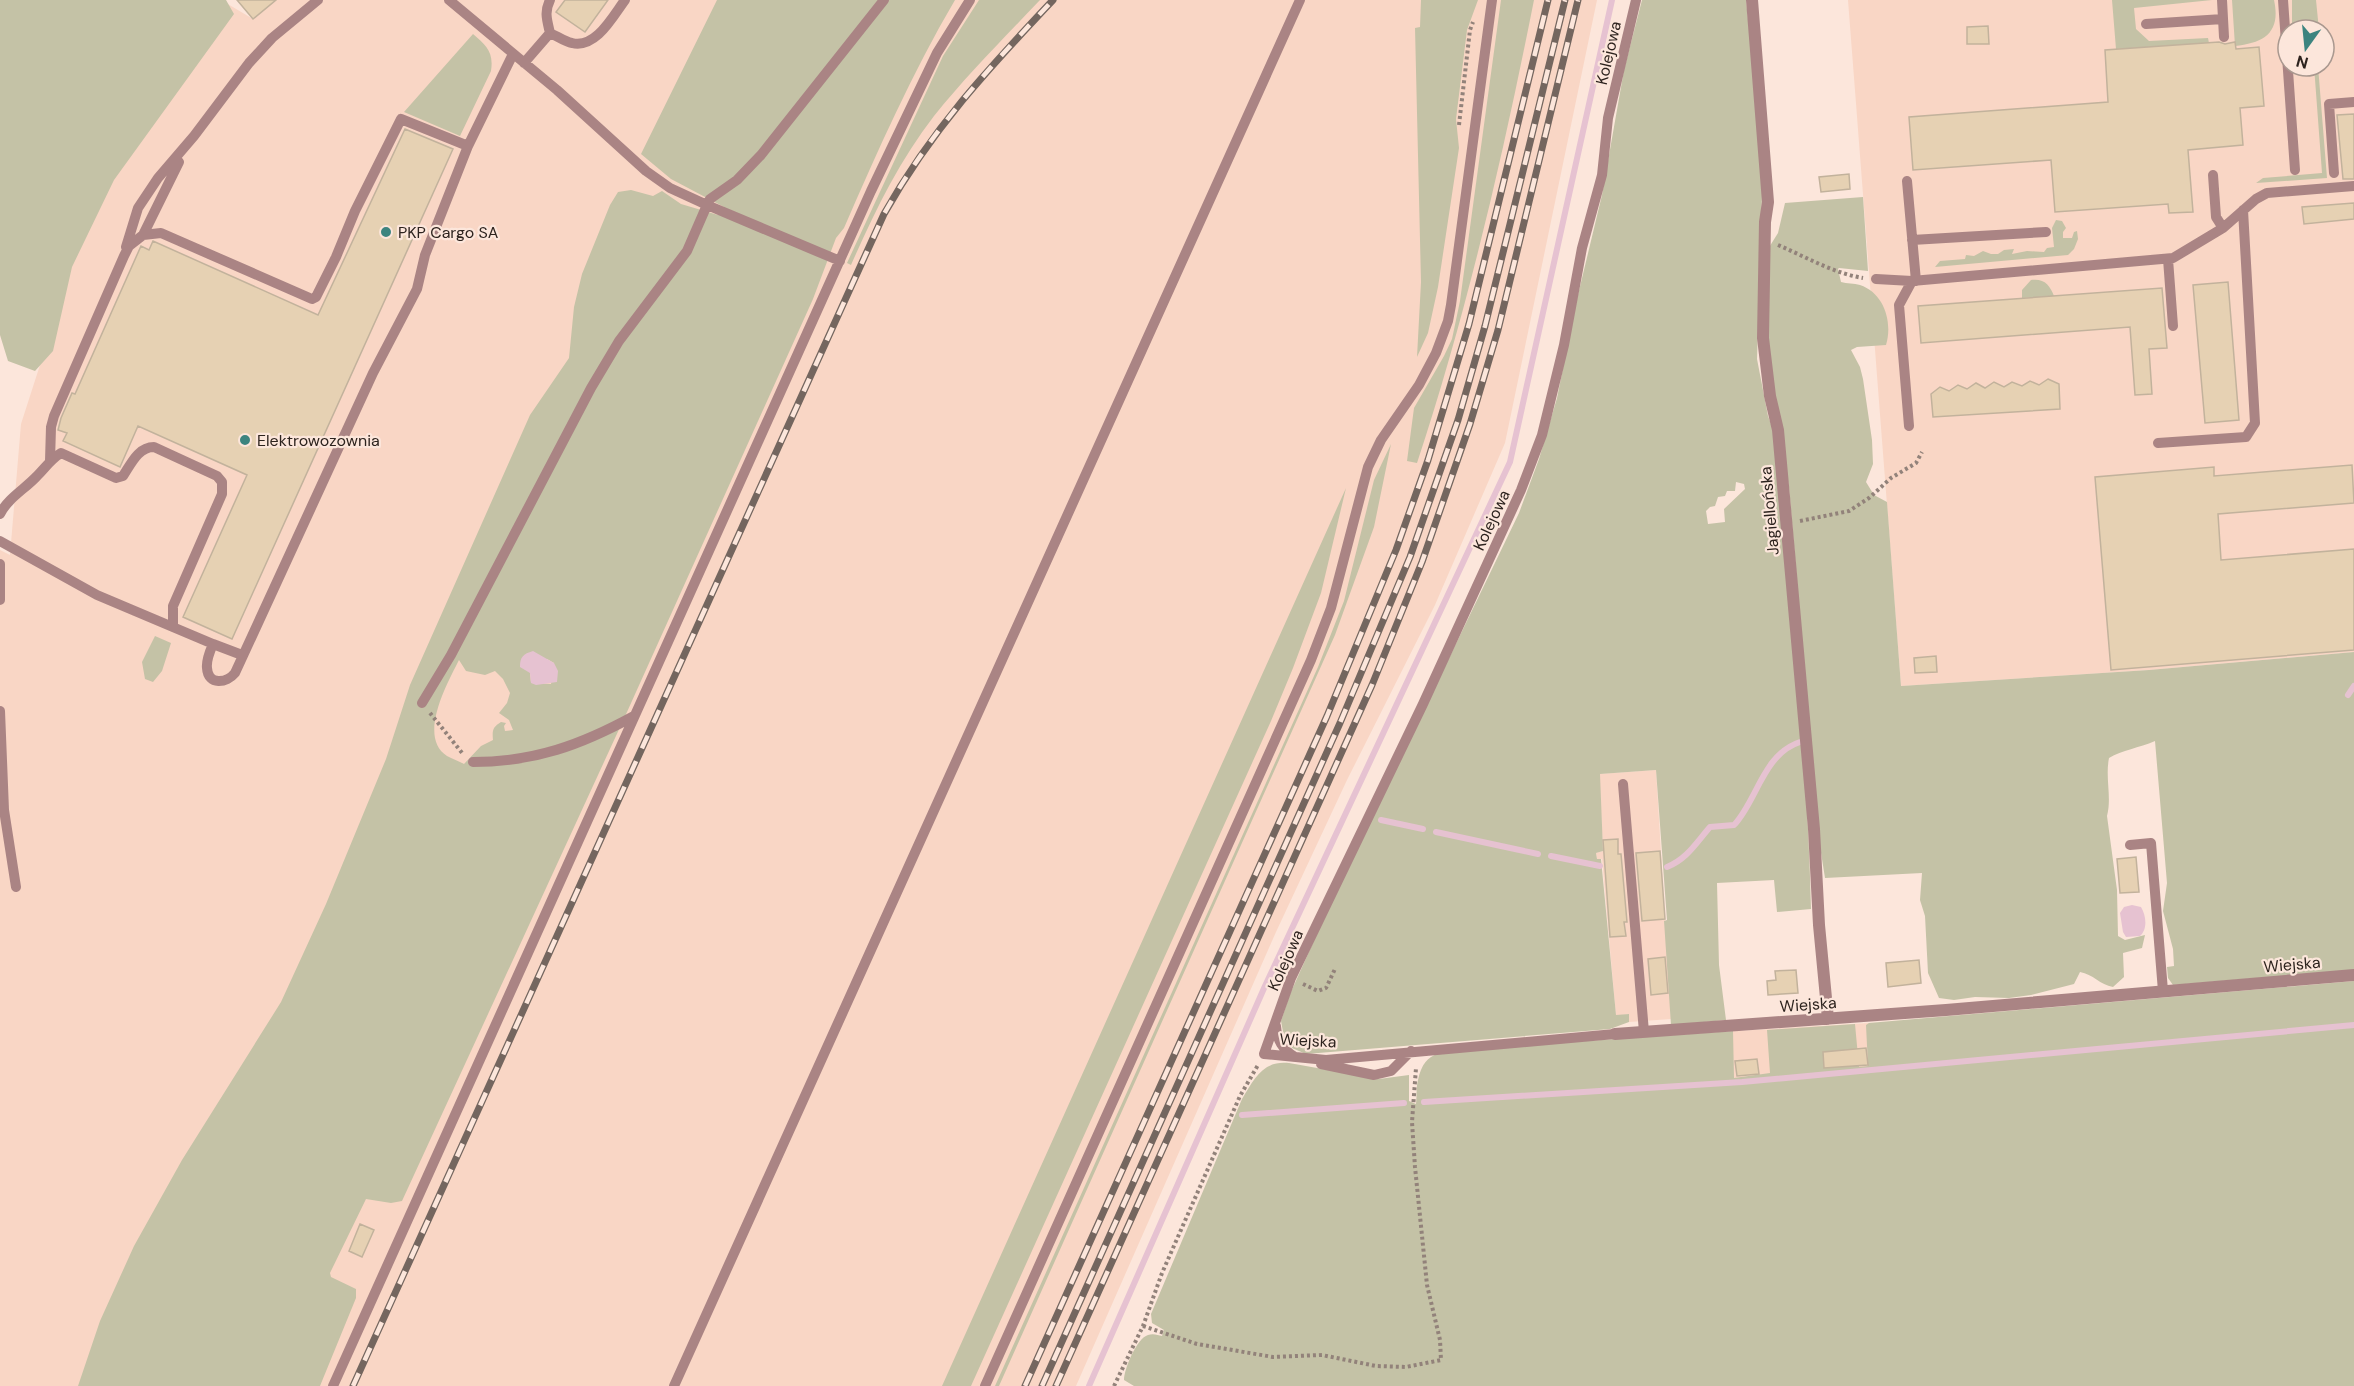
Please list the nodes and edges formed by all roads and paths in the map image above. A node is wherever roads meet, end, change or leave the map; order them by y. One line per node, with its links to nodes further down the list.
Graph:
1 (318, 0): 22 (lane)
2 (449, 0): 18 (lane)
3 (550, 0): 16 (lane)
4 (625, 0): 16 (lane)
5 (884, 0): 29 (lane)
6 (970, 0): 38 (lane)
7 (1300, 0): 75 (lane)
8 (1492, 0): 76 (lane)
9 (1636, 0): 63 (lane, Kolejowa)
10 (1752, 0): 34 (street, Jagiellońska)
11 (2222, 0): 14 (lane)
12 (2283, 0): 24 (lane)
13 (1477, 12): 21 (path)
14 (2223, 19): 15 (lane); 17 (lane)
15 (2146, 24)
16 (550, 33): 19 (lane)
17 (2224, 37)
18 (513, 54): 19 (lane); 23 (lane)
19 (524, 63): 29 (lane)
20 (2354, 102): 25 (lane)
21 (1459, 129)
22 (194, 136): 33 (lane); 36 (lane)
23 (468, 146): 33 (lane); 53 (lane)
24 (2295, 170)
25 (2334, 173)
26 (2213, 175): 31 (lane)
27 (1907, 182): 35 (lane)
28 (2354, 186): 30 (lane)
29 (707, 205): 38 (lane); 54 (lane)
30 (2243, 210): 31 (lane); 43 (lane)
31 (2223, 228): 37 (lane)
32 (2046, 232): 35 (lane)
33 (143, 235): 36 (lane)
34 (1765, 239): 39 (path); 47 (street, Jagiellońska)
35 (1912, 240): 40 (lane)
36 (124, 256): 45 (lane)
37 (2168, 259): 40 (lane); 41 (lane)
38 (840, 261): 56 (lane)
39 (1876, 279): 40 (lane)
40 (1914, 281): 42 (lane)
41 (2173, 326)
42 (1909, 426)
43 (2158, 443)
44 (1922, 452): 47 (path)
45 (50, 461): 46 (lane); 51 (lane)
46 (0, 514)
47 (1787, 524): 65 (street, Jagiellońska)
48 (0, 541): 51 (lane)
49 (0, 564): 50 (lane)
50 (0, 600)
51 (172, 627): 52 (lane)
52 (213, 644): 53 (lane); 53 (lane)
53 (242, 655)
54 (422, 703): 57 (path)
55 (0, 711): 60 (lane)
56 (634, 716): 57 (lane); 74 (lane)
57 (473, 762)
58 (1623, 784): 67 (lane)
59 (2130, 845): 64 (lane)
60 (16, 887)
61 (1335, 969): 63 (path)
62 (2354, 975): 64 (street, Wiejska)
63 (1291, 978): 66 (lane, Kolejowa)
64 (2163, 991): 65 (street, Wiejska)
65 (1828, 1019): 67 (street, Wiejska)
66 (1276, 1020): 70 (lane, Kolejowa); 71 (lane)
67 (1644, 1032): 68 (street, Wiejska)
68 (1615, 1034): 69 (lane, Wiejska)
69 (1415, 1051): 72 (lane, Wiejska); 72 (lane); 73 (path)
70 (1264, 1054): 71 (lane, Wiejska); 73 (path)
71 (1293, 1057): 72 (lane, Wiejska)
72 (1339, 1063)
73 (1143, 1326): 77 (path)
74 (333, 1386)
75 (675, 1386)
76 (985, 1386)
77 (1114, 1386)

